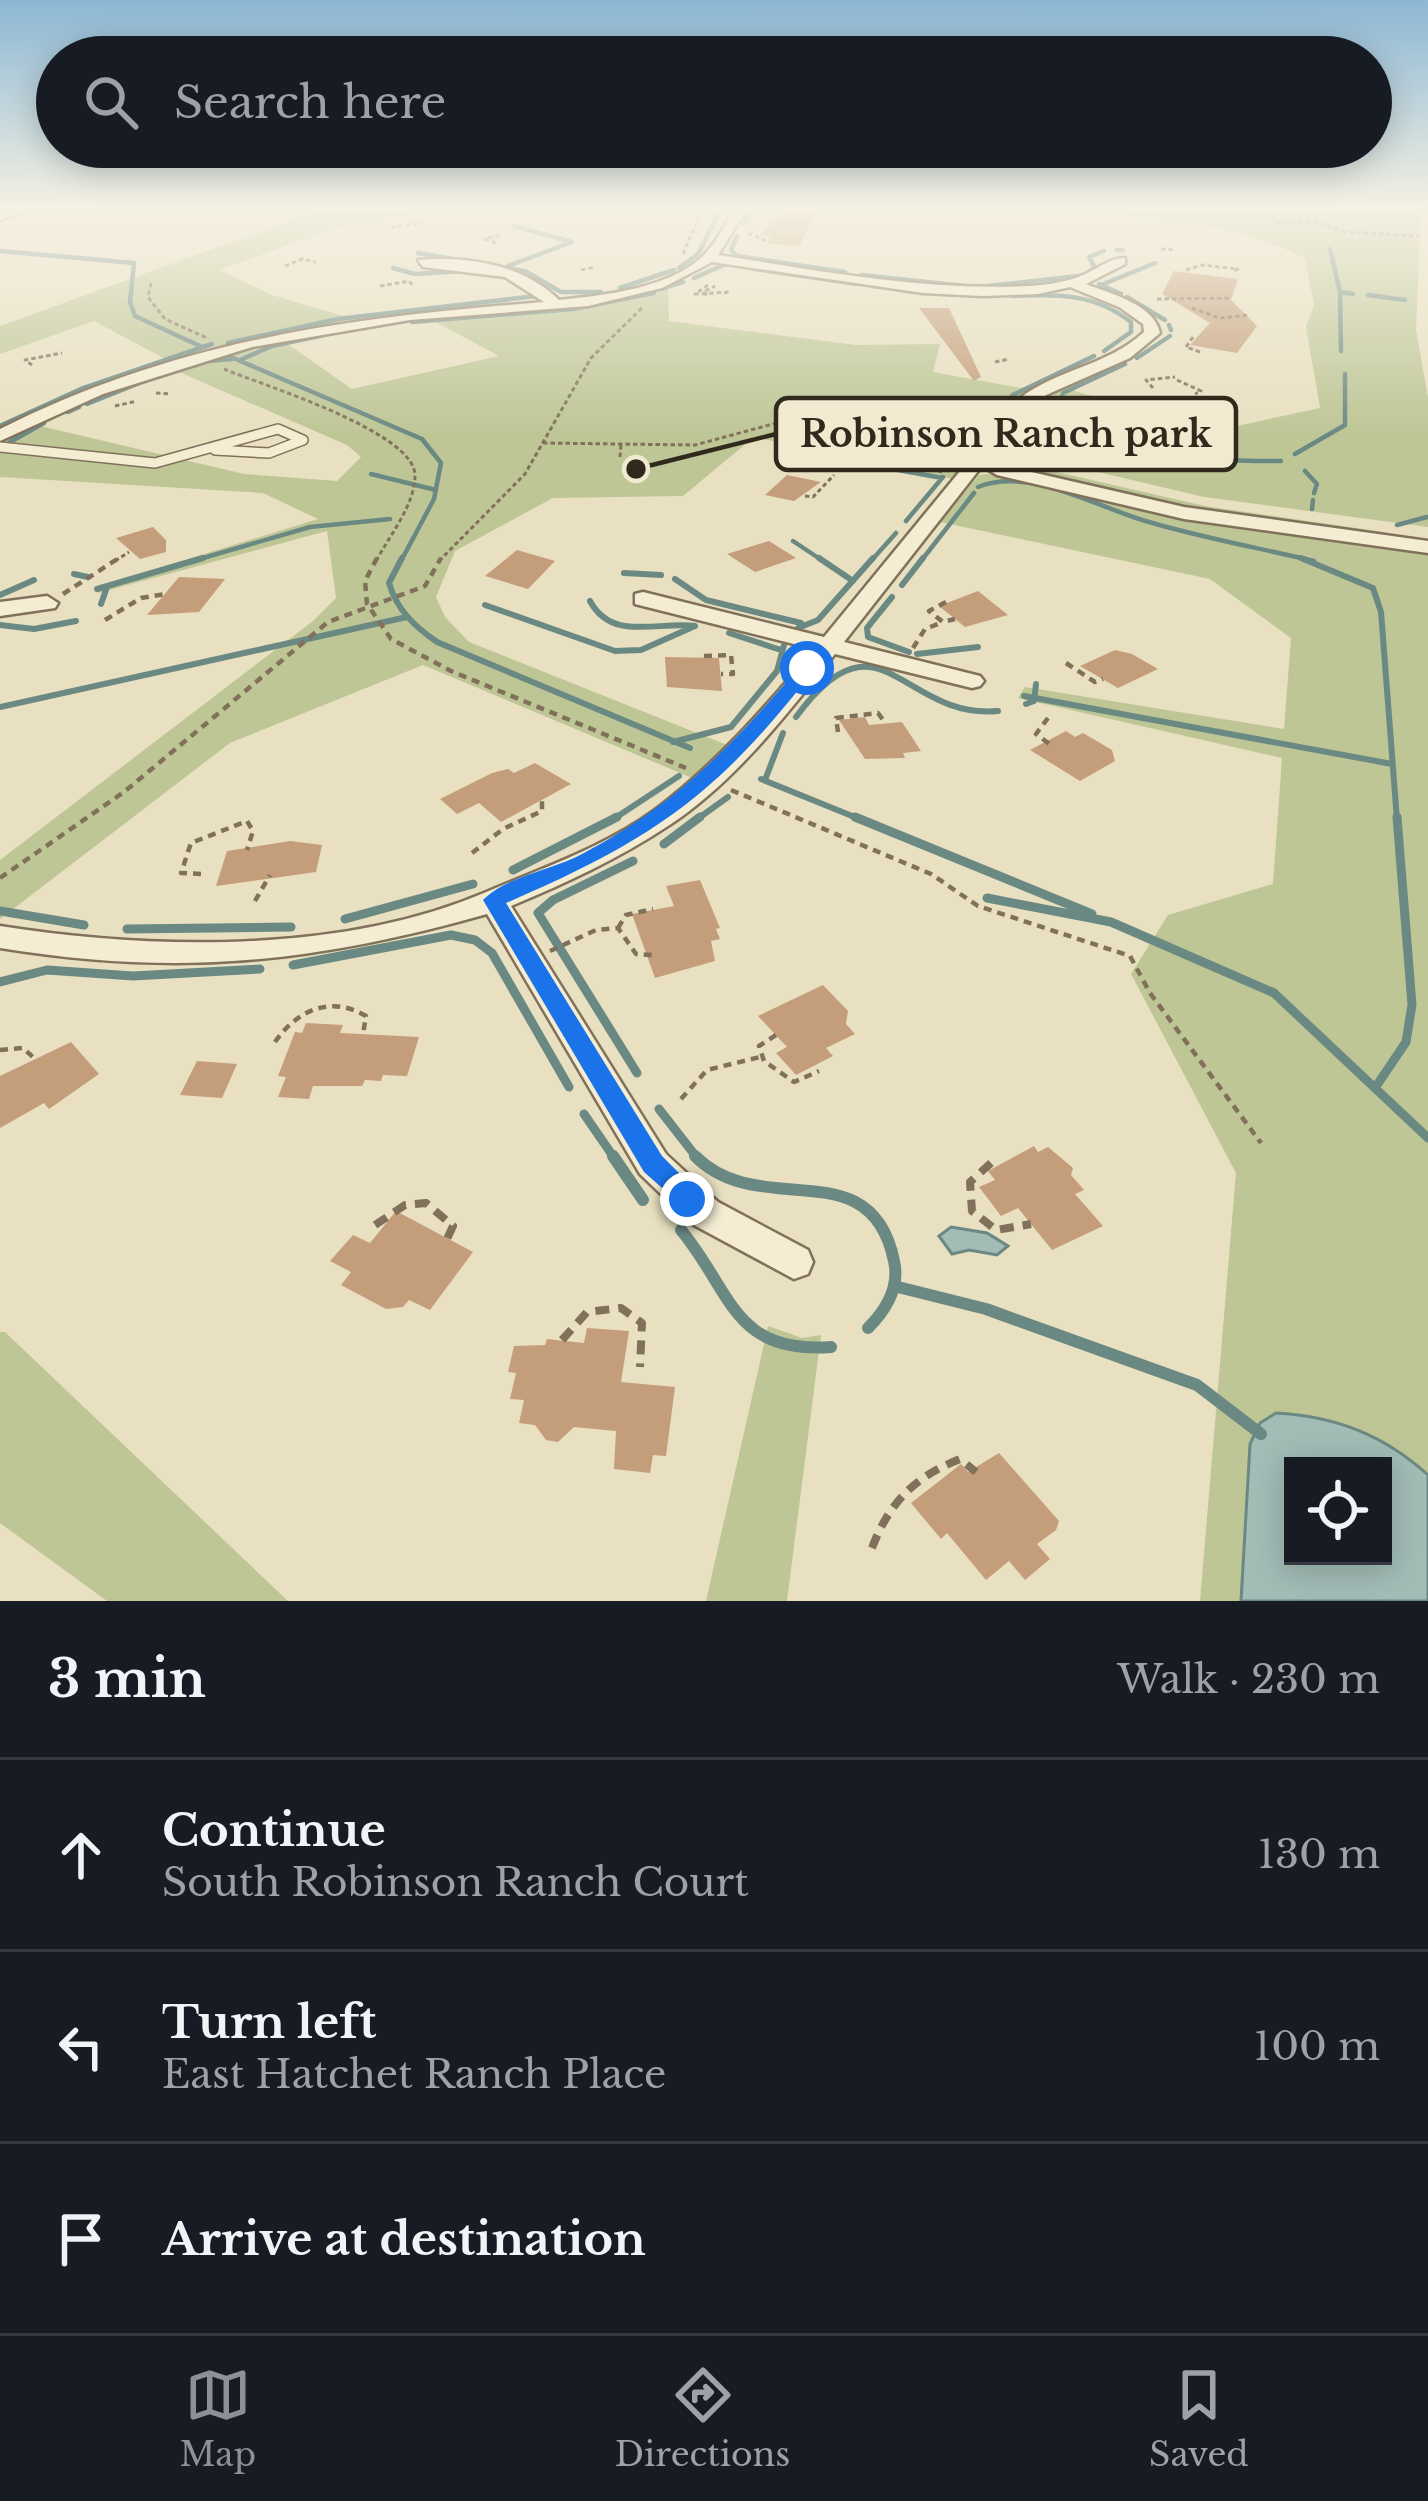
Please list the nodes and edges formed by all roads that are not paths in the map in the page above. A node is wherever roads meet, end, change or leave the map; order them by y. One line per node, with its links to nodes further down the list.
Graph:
1 (536, 285): 6 (street)
2 (654, 285): 6 (street)
3 (906, 285): 4 (street)
4 (1062, 285)
5 (1076, 285): 10 (street)
6 (553, 303): 7 (street)
7 (0, 436)
8 (0, 447): 9 (lane)
9 (215, 450): 9 (lane)
10 (972, 468): 11 (street); 12 (street); 16 (street)
11 (1428, 534)
12 (1428, 547)
13 (644, 599): 16 (street)
14 (47, 603): 15 (street)
15 (0, 609)
16 (826, 644): 17 (street); 18 (street)
17 (972, 681)
18 (493, 900): 19 (street); 20 (street)
19 (0, 937)
20 (794, 1262)

